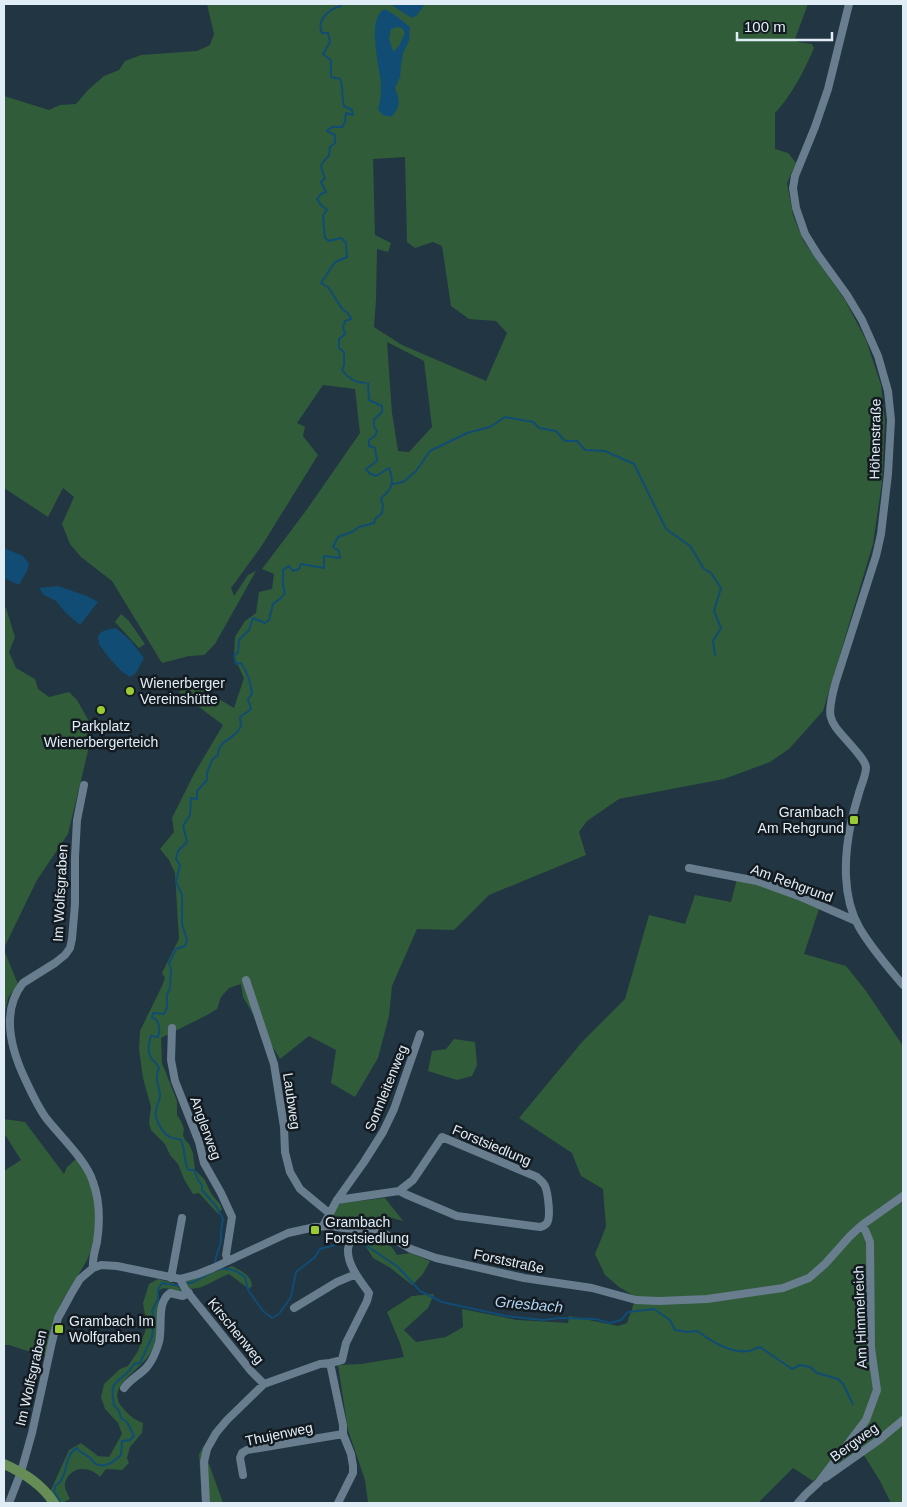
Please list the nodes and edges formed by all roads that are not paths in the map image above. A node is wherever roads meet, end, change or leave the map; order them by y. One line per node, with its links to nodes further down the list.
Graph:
1 (848, 4): 4 (street, Höhenstraße)
2 (84, 785): 18 (street, Im Wolfsgraben)
3 (690, 868): 4 (street, Am Rehgrund)
4 (856, 921): 6 (street)
5 (246, 980): 12 (street, Laubweg)
6 (903, 985)
7 (172, 1028): 17 (street, Anglerweg)
8 (420, 1034): 11 (street, Sonnleitenweg)
9 (399, 1191): 9 (street, Forstsiedlung); 11 (street)
10 (903, 1196): 14 (street, Forststraße)
11 (337, 1200): 12 (street, Sonnleitenweg)
12 (329, 1213): 15 (street, Sonnleitenweg)
13 (182, 1218): 20 (street)
14 (862, 1225): 16 (street, Forststraße); 31 (street, Am Himmelreich)
15 (323, 1226): 16 (street, Forststraße); 17 (street, Forststraße)
16 (353, 1229): 19 (street)
17 (225, 1263): 21 (street, Forststraße)
18 (92, 1268): 20 (street, Forststraße); 29 (street, Im Wolfsgraben)
19 (356, 1274): 22 (street); 23 (street)
20 (171, 1278): 21 (street, Forststraße)
21 (184, 1286): 24 (street, Kirschenweg); 25 (street, Kirschenweg)
22 (294, 1308)
23 (330, 1363): 24 (street); 27 (street)
24 (264, 1384): 34 (street)
25 (124, 1388)
26 (903, 1420): 31 (street, Bergweg)
27 (343, 1434): 30 (street, Thujenweg); 35 (street)
28 (4, 1464): 29 (main road)
29 (21, 1472): 32 (street, Im Wolfsgraben); 33 (main road)
30 (243, 1475)
31 (819, 1482): 36 (street, Am Himmelreich)
32 (9, 1503)
33 (54, 1503)
34 (206, 1503)
35 (338, 1503)
36 (798, 1503)

